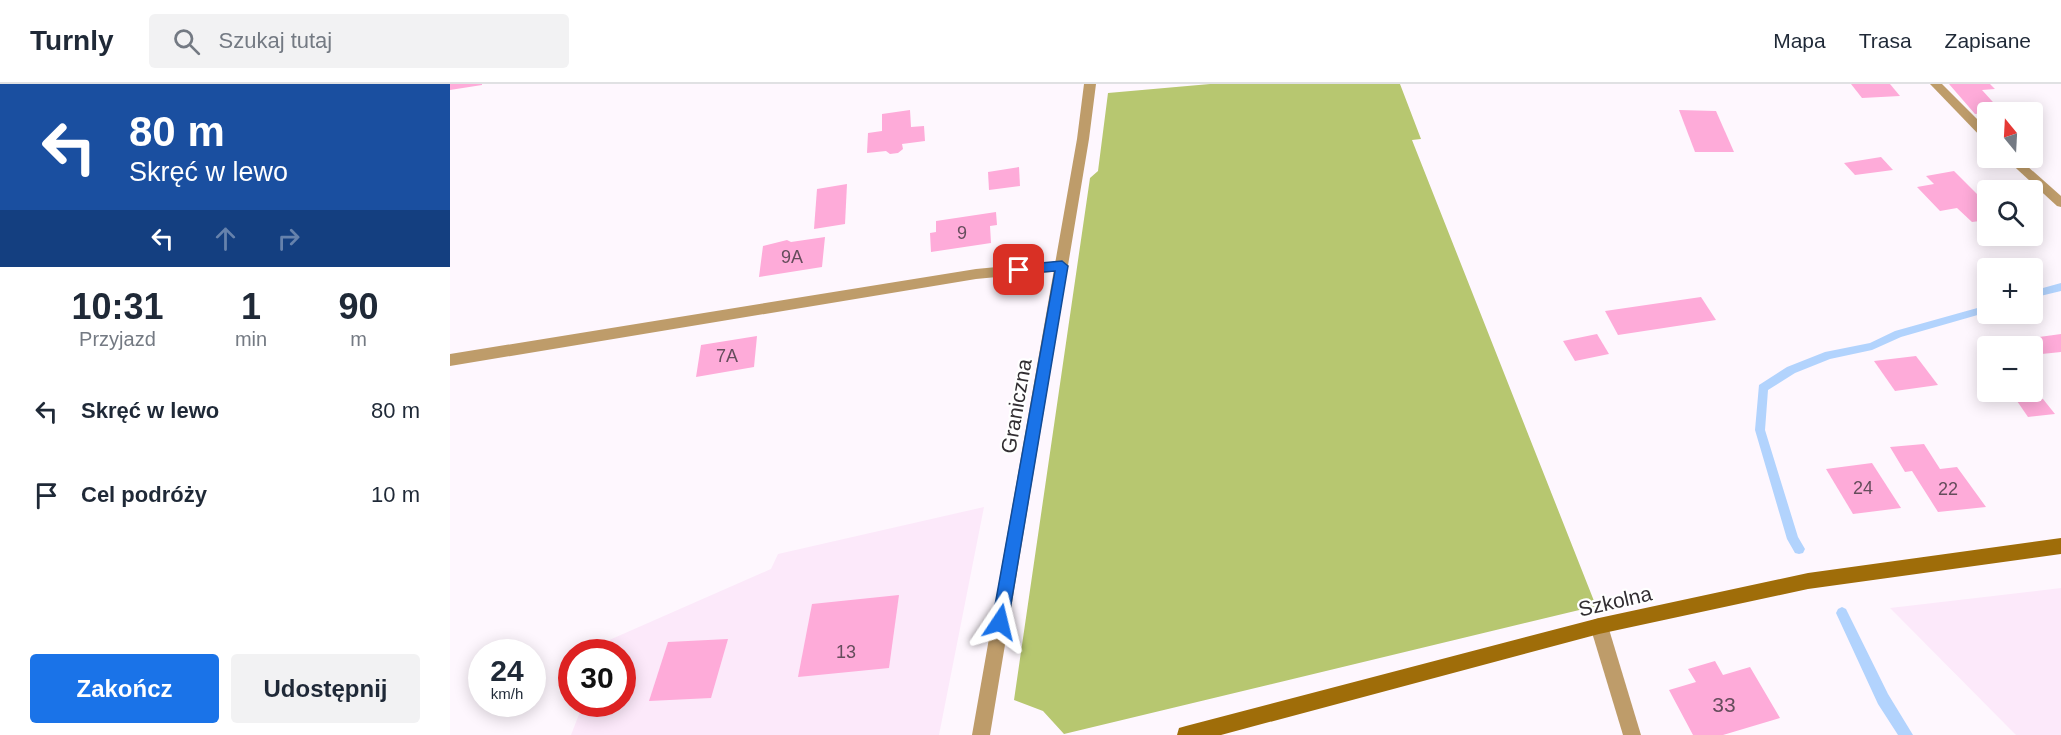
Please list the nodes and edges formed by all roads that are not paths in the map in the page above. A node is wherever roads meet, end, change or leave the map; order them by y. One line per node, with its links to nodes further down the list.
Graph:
1 (1090, 84): 6 (street, Graniczna)
2 (1936, 84): 3 (street)
3 (1977, 126)
4 (2022, 168): 5 (street)
5 (2061, 203)
6 (1062, 266): 7 (street); 10 (street, Graniczna)
7 (450, 360)
8 (2061, 546): 9 (street, Szkolna)
9 (1599, 626): 11 (street, Szkolna); 12 (street)
10 (981, 735)
11 (1186, 735)
12 (1632, 735)

